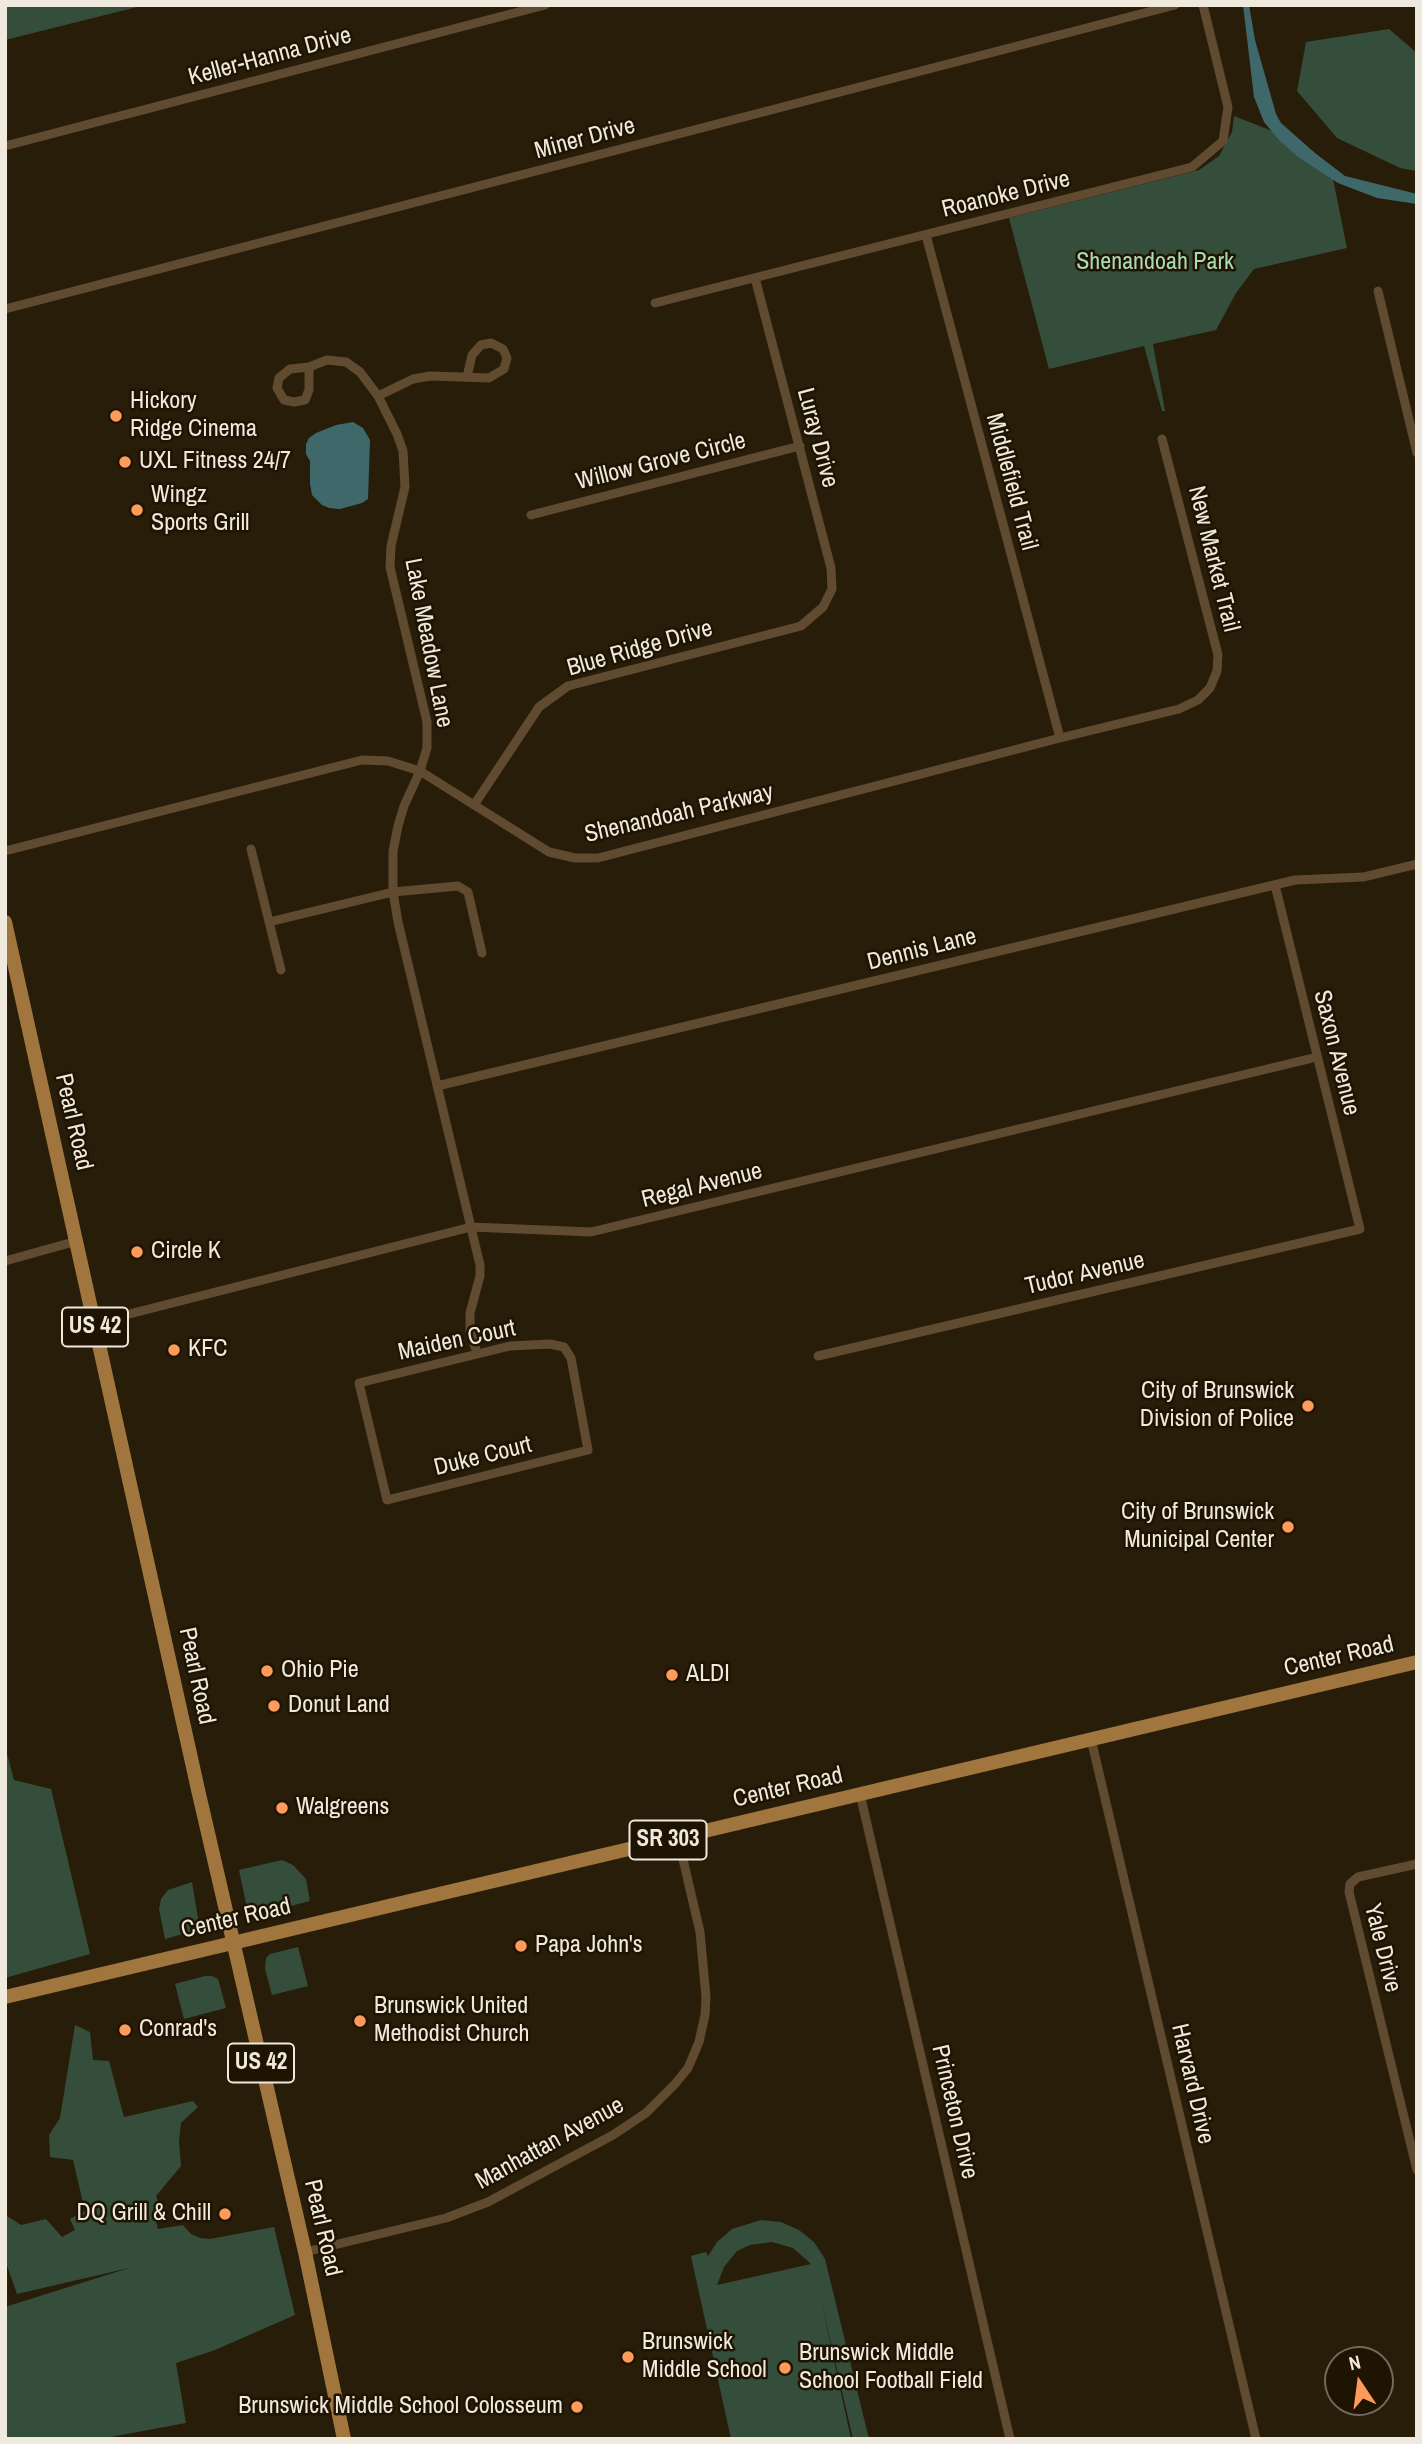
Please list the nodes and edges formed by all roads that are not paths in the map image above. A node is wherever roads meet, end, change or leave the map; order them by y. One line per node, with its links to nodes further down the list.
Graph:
1 (545, 5): 4 (street, Keller-Hanna Drive)
2 (1175, 5): 9 (street, Miner Drive)
3 (1203, 5): 5 (street, Roanoke Drive)
4 (5, 146)
5 (926, 235): 6 (street, Roanoke Drive); 19 (street, Middlefield Trail)
6 (755, 278): 8 (street, Roanoke Drive); 14 (street, Luray Drive)
7 (1378, 290): 15 (street)
8 (655, 303)
9 (5, 309)
10 (309, 367): 10 (street, Lake Meadow Lane); 12 (street, Lake Meadow Lane)
11 (467, 377): 11 (street); 12 (street)
12 (378, 396): 20 (street, Lake Meadow Lane)
13 (1163, 439): 18 (street, New Market Trail)
14 (800, 446): 16 (street, Willow Grove Circle); 17 (street, Luray Drive)
15 (1417, 453)
16 (531, 515)
17 (823, 607): 21 (street, Blue Ridge Drive)
18 (1210, 688): 19 (street, Shenandoah Parkway)
19 (1059, 738): 21 (street, Shenandoah Parkway)
20 (420, 771): 21 (street, Shenandoah Parkway); 23 (street, Shenandoah Parkway); 26 (street, Lake Meadow Lane)
21 (474, 805)
22 (251, 849): 28 (street)
23 (5, 851)
24 (1417, 864): 25 (street, Dennis Lane)
25 (1275, 885): 31 (street, Saxon Avenue); 32 (street, Dennis Lane)
26 (393, 892): 28 (street); 29 (street); 32 (street, Lake Meadow Lane)
27 (5, 922): 35 (main road, Pearl Road / US 42)
28 (269, 922): 30 (street)
29 (482, 953)
30 (281, 970)
31 (1317, 1057): 33 (street, Regal Avenue); 34 (street, Saxon Avenue)
32 (437, 1086): 33 (street, Lake Meadow Lane)
33 (471, 1227): 37 (street, Regal Avenue); 38 (street, Lake Meadow Lane)
34 (1360, 1229): 39 (street, Tudor Avenue)
35 (76, 1241): 36 (street); 37 (main road, Pearl Road / US 42)
36 (5, 1261)
37 (94, 1323): 47 (main road, Pearl Road / US 42)
38 (477, 1353): 40 (street, Maiden Court); 41 (street, Maiden Court)
39 (818, 1356)
40 (588, 1450): 41 (street, Duke Court)
41 (387, 1500)
42 (1417, 1662): 43 (main road, Center Road / SR 303)
43 (1091, 1739): 44 (main road, Center Road / SR 303); 53 (street, Harvard Drive)
44 (860, 1794): 45 (main road, Center Road / SR 303); 52 (street, Princeton Drive)
45 (678, 1838): 47 (main road, Center Road / SR 303); 50 (street, Manhattan Avenue)
46 (1417, 1864): 49 (street, Yale Drive)
47 (233, 1942): 48 (main road, Center Road / SR 303); 50 (main road, Pearl Road / US 42)
48 (5, 1997)
49 (1417, 2170)
50 (305, 2252): 51 (main road, Pearl Road / US 42)
51 (344, 2439)
52 (1010, 2439)
53 (1256, 2439)

